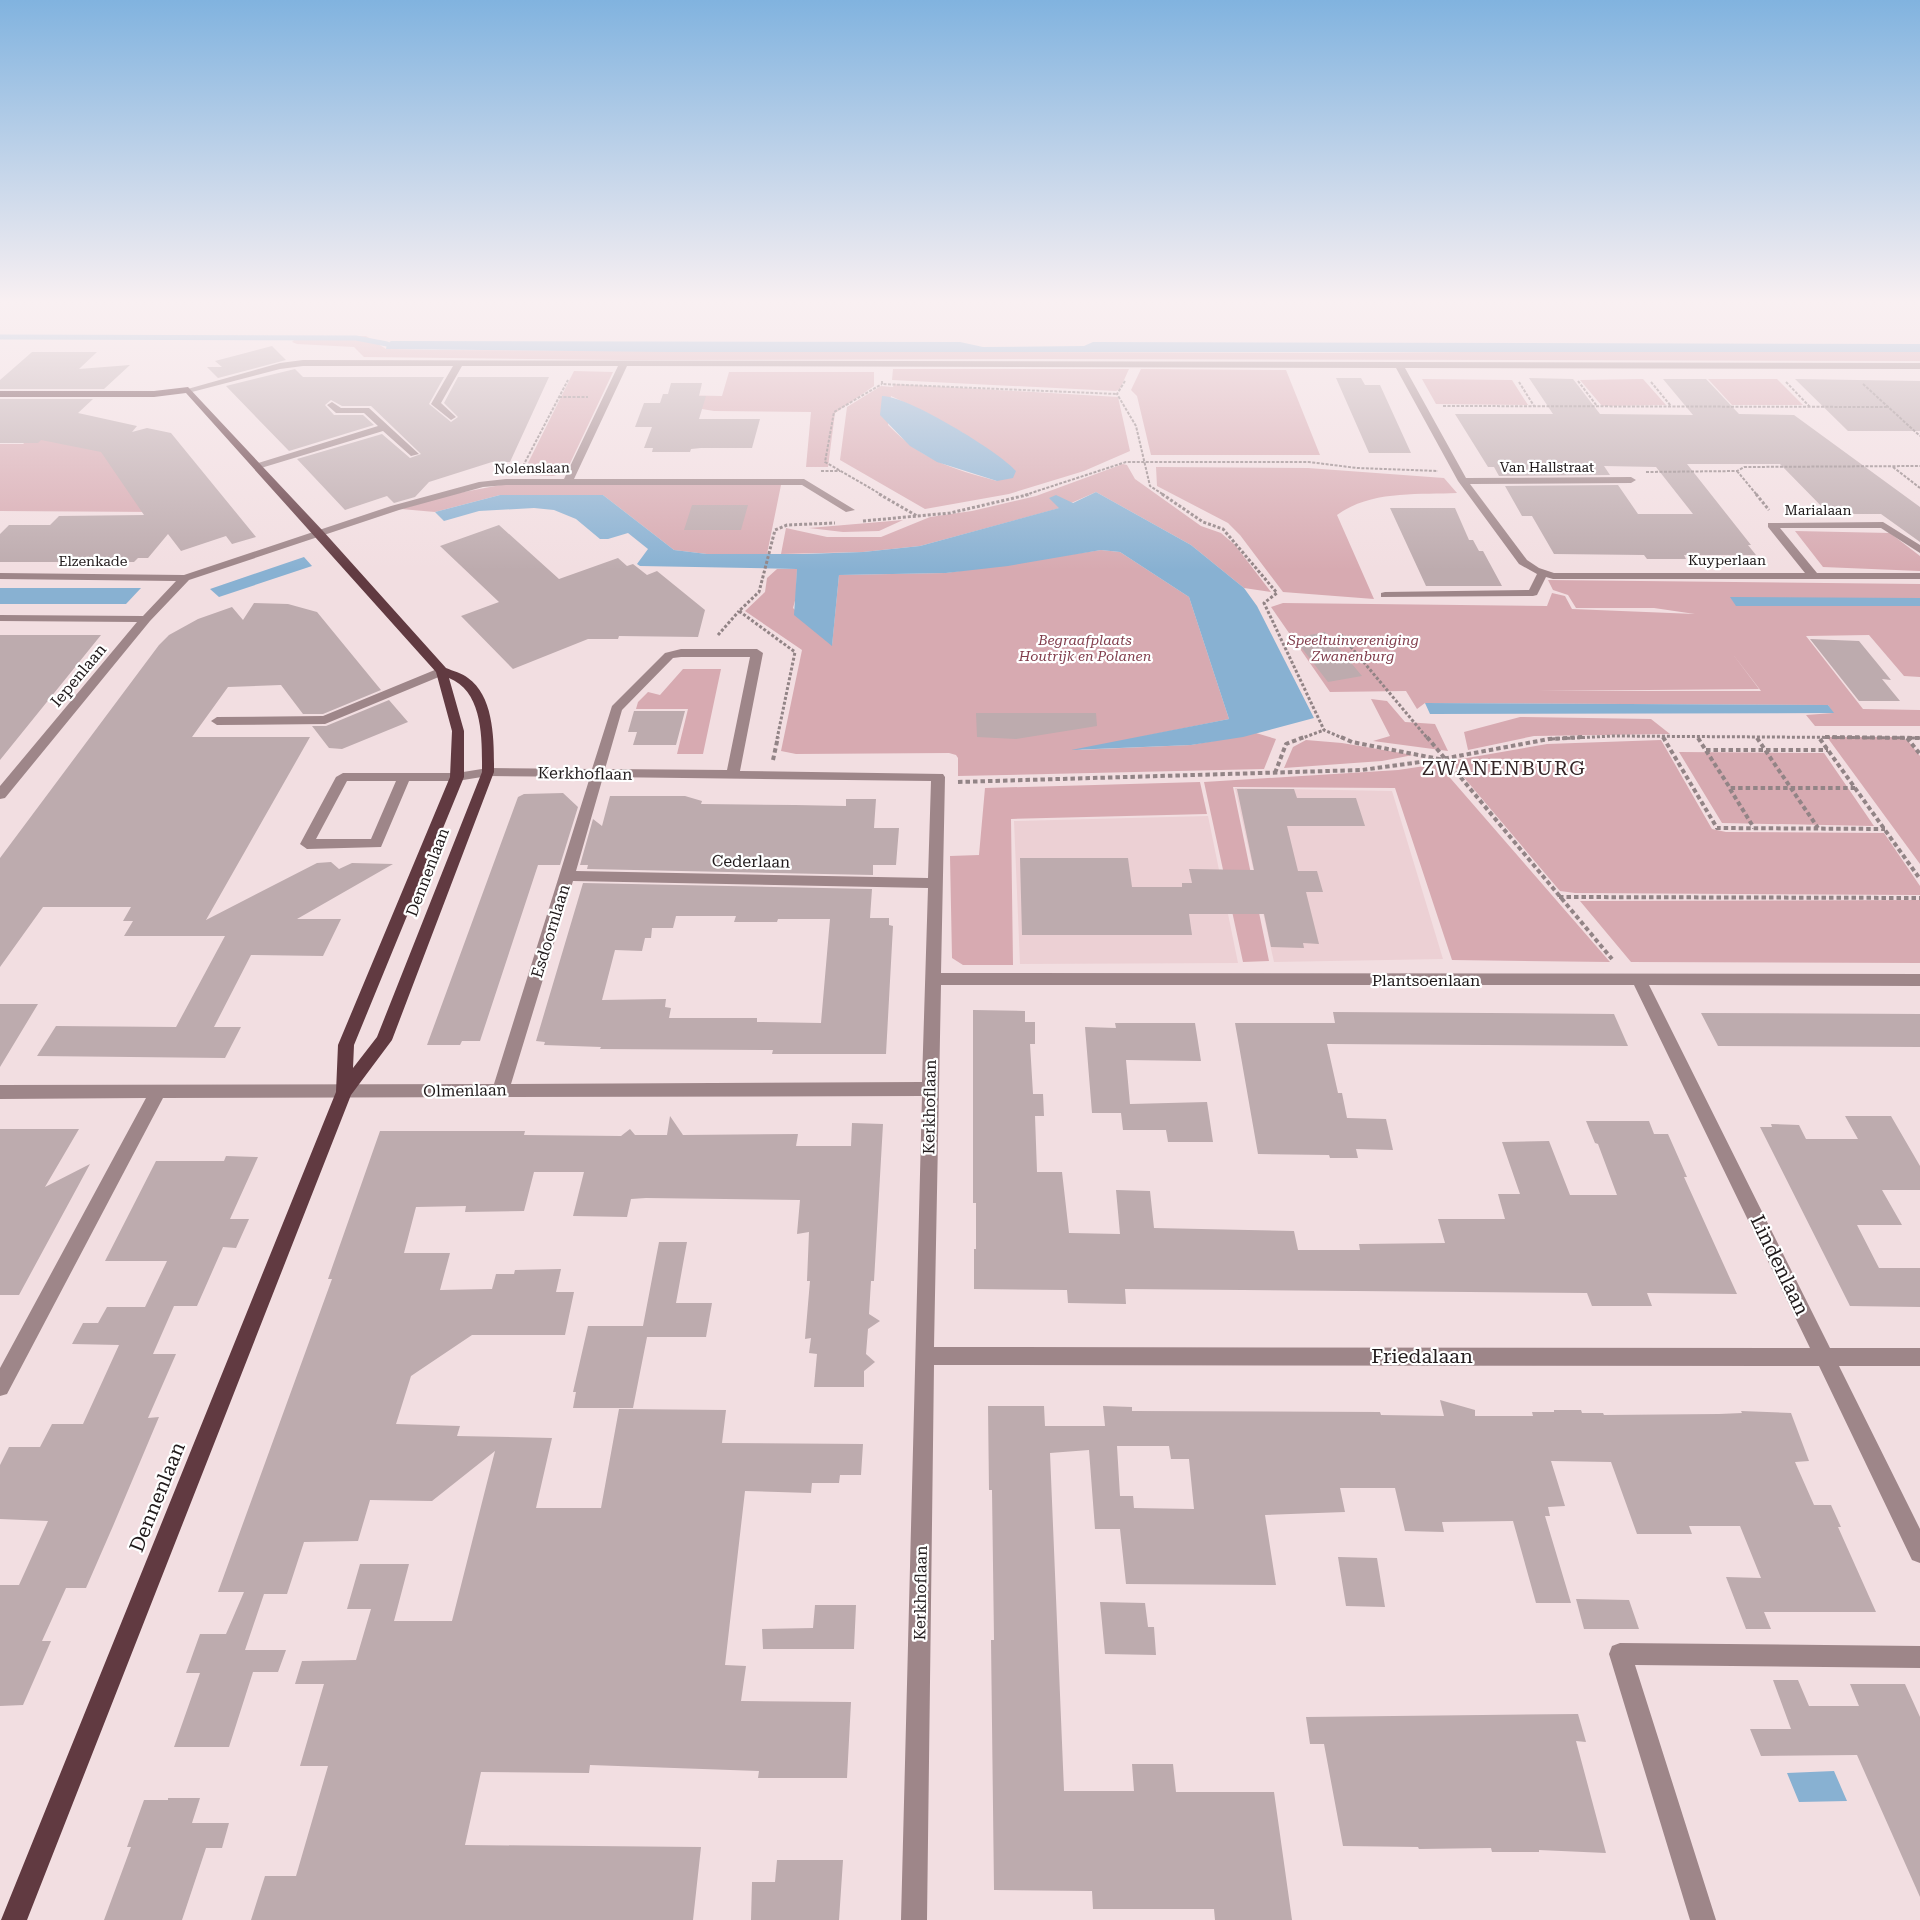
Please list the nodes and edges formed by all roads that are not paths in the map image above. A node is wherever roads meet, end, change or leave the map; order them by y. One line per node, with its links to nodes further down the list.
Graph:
1 (188, 390): 11 (main road, Dennenlaan)
2 (183, 391): 6 (main road)
3 (444, 391): 8 (street)
4 (611, 391): 14 (street)
5 (1413, 391): 13 (street)
6 (0, 394)
7 (332, 405): 9 (street)
8 (451, 417)
9 (385, 428): 10 (street); 11 (street)
10 (414, 454)
11 (258, 466): 16 (main road, Dennenlaan)
12 (1631, 480): 13 (street, Van Hallstraat)
13 (1463, 481): 18 (street)
14 (568, 482): 15 (street, Nolenslaan); 16 (street, Nolenslaan)
15 (850, 510)
16 (319, 533): 22 (street, Nolenslaan); 26 (main road, Dennenlaan)
17 (1920, 550): 19 (street, Marialaan)
18 (1539, 571): 19 (street, Kuyperlaan); 23 (street)
19 (1813, 575): 21 (street, Kuyperlaan)
20 (0, 576): 22 (street, Elzenkade)
21 (1920, 576)
22 (185, 578): 25 (street, Iepenlaan)
23 (1385, 595)
24 (0, 618): 25 (street)
25 (146, 619): 33 (street, Iepenlaan)
26 (442, 671): 27 (street); 28 (main road, Dennenlaan); 32 (main road, Dennenlaan)
27 (217, 721)
28 (488, 772): 29 (street, Kerkhoflaan); 32 (street, Kerkhoflaan); 43 (main road, Dennenlaan)
29 (598, 772): 30 (street, Kerkhoflaan); 30 (street, Esdoornlaan); 34 (street, Esdoornlaan)
30 (733, 775): 35 (street, Kerkhoflaan)
31 (404, 777): 31 (street, Kerkhoflaan); 32 (street, Kerkhoflaan)
32 (457, 777): 43 (main road, Dennenlaan)
33 (1, 792)
34 (568, 876): 35 (street, Cederlaan); 39 (street, Esdoornlaan)
35 (934, 883): 36 (street, Kerkhoflaan)
36 (933, 979): 37 (street, Plantsoenlaan); 40 (street, Kerkhoflaan)
37 (1639, 980): 38 (street, Plantsoenlaan); 45 (street, Lindenlaan)
38 (1920, 980)
39 (501, 1089): 40 (street, Olmenlaan); 43 (street, Olmenlaan)
40 (930, 1089): 44 (street, Kerkhoflaan)
41 (0, 1092): 42 (street, Olmenlaan)
42 (158, 1092): 43 (street, Olmenlaan); 47 (street)
43 (344, 1092): 50 (main road, Dennenlaan)
44 (924, 1356): 45 (street, Friedalaan); 51 (street, Kerkhoflaan)
45 (1826, 1357): 46 (street, Friedalaan); 48 (street, Lindenlaan)
46 (1920, 1357)
47 (0, 1387)
48 (1920, 1552)
49 (1920, 1657): 52 (street)
50 (14, 1920)
51 (914, 1920)
52 (1703, 1920)

